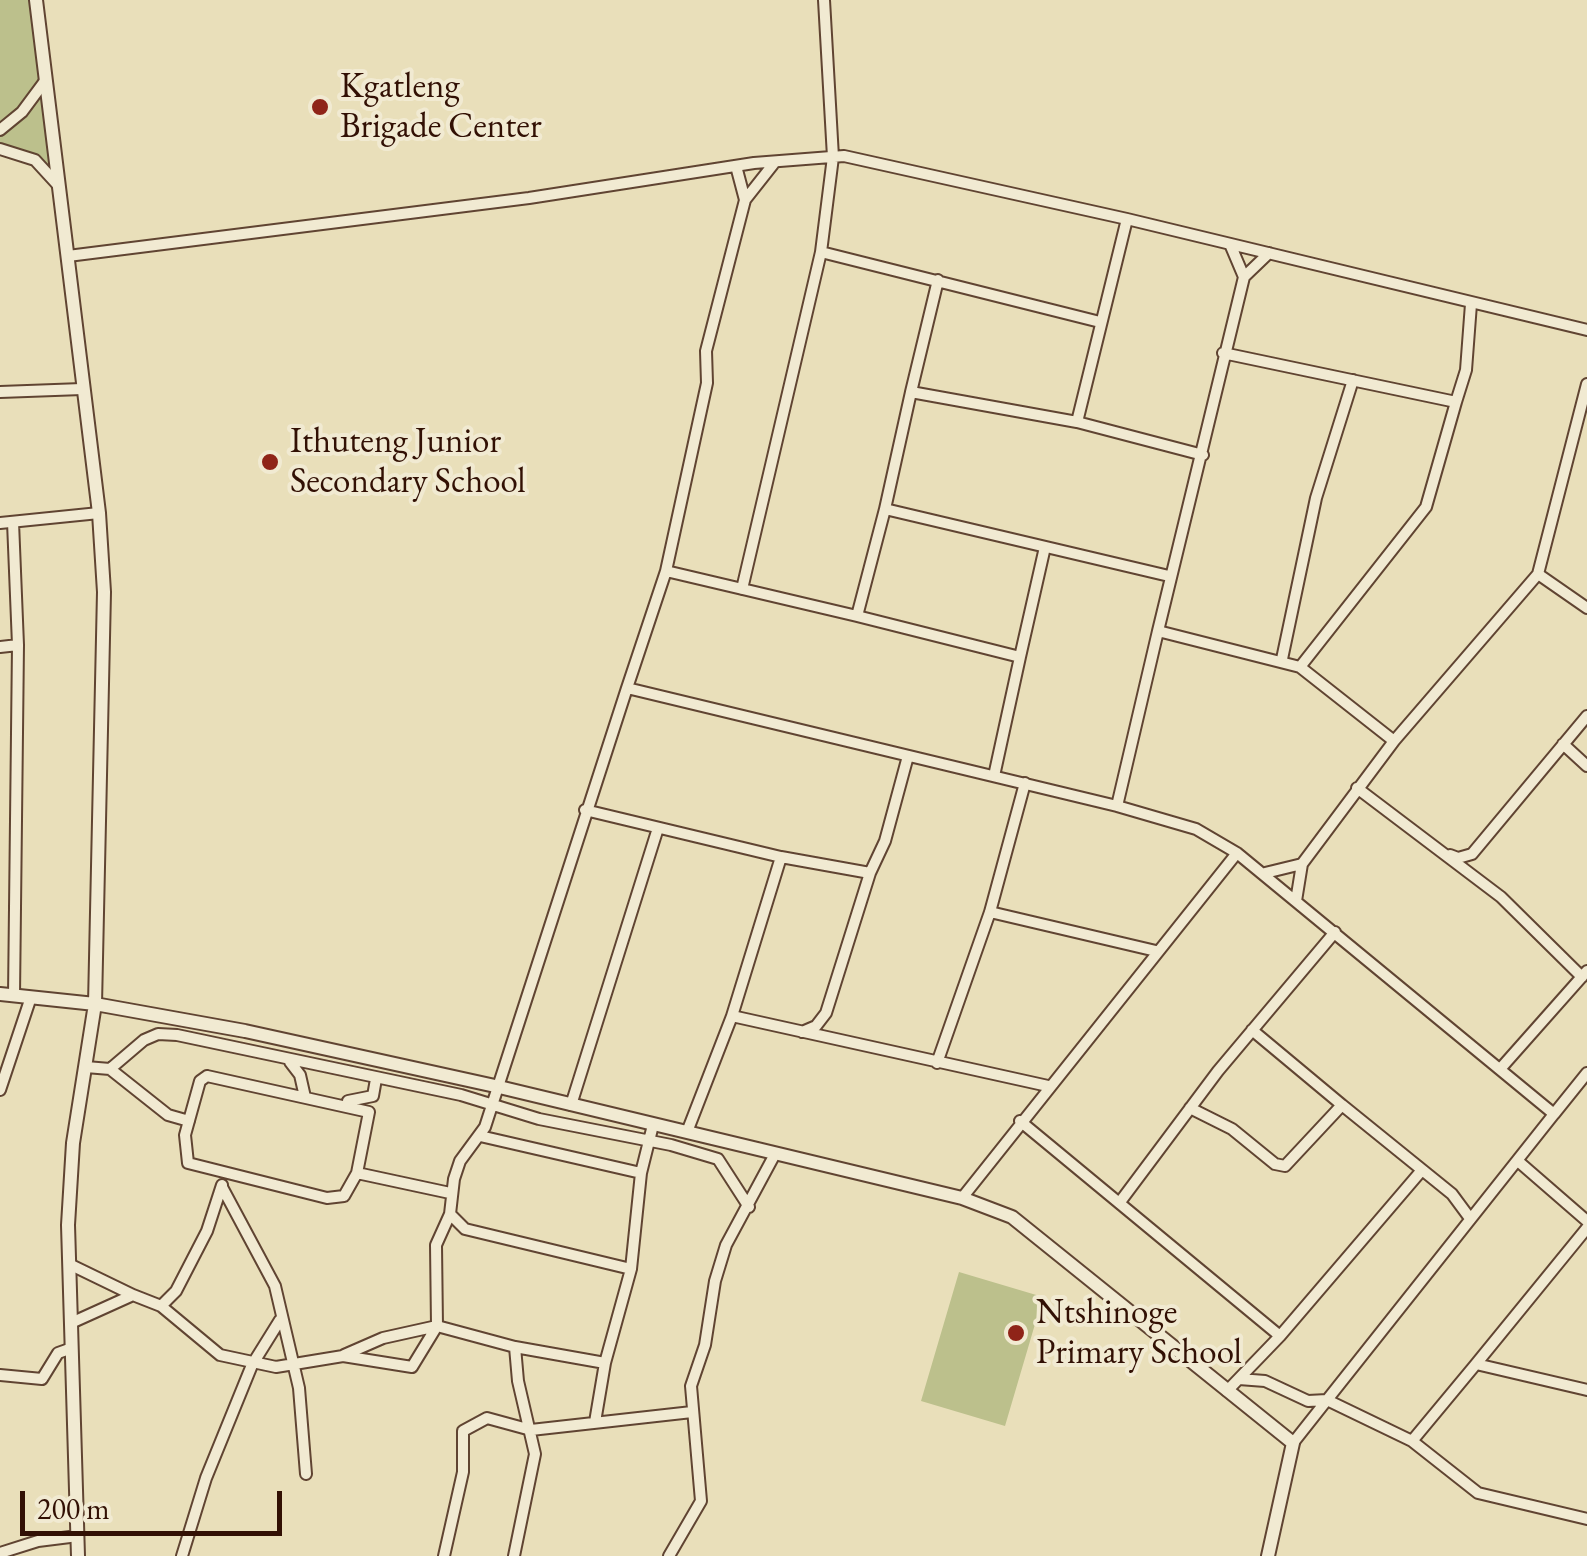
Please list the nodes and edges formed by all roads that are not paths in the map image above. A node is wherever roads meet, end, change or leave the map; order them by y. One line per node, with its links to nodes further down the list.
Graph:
1 (36, 0): 3 (street)
2 (824, 0): 6 (street)
3 (46, 82): 4 (street); 9 (street)
4 (0, 130)
5 (0, 149): 9 (street)
6 (833, 157): 7 (street); 11 (street); 13 (street)
7 (775, 162): 8 (street); 10 (street)
8 (736, 166): 10 (street); 15 (street)
9 (57, 184): 15 (street)
10 (745, 200): 35 (street)
11 (1127, 218): 12 (street); 19 (street)
12 (1230, 244): 14 (street); 16 (street)
13 (821, 252): 17 (street); 38 (street)
14 (1270, 254): 16 (street); 18 (street)
15 (68, 256): 24 (street)
16 (1244, 277): 21 (street)
17 (938, 280): 19 (street); 26 (street)
18 (1471, 304): 20 (street); 27 (street)
19 (1100, 322): 28 (street)
20 (1587, 330)
21 (1223, 352): 22 (street); 29 (street)
22 (1353, 380): 27 (street); 45 (street)
23 (1587, 384): 36 (street)
24 (82, 389): 25 (street); 31 (street)
25 (0, 392)
26 (911, 392): 28 (street); 30 (street)
27 (1456, 402): 46 (street)
28 (1076, 422): 29 (street)
29 (1203, 455): 37 (street)
30 (884, 509): 34 (street); 40 (street)
31 (98, 513): 32 (street); 76 (street)
32 (14, 522): 33 (street); 42 (street)
33 (0, 523)
34 (1045, 547): 37 (street); 44 (street)
35 (666, 571): 38 (street); 47 (street)
36 (1538, 574): 39 (street); 49 (street)
37 (1170, 576): 41 (street)
38 (742, 589): 40 (street)
39 (1587, 608)
40 (858, 616): 44 (street)
41 (1158, 631): 45 (street); 58 (street)
42 (18, 645): 43 (street); 56 (street)
43 (0, 647)
44 (1020, 657): 53 (street)
45 (1282, 660): 46 (street)
46 (1300, 666): 49 (street)
47 (626, 688): 51 (street); 59 (street)
48 (1587, 716): 50 (street)
49 (1394, 742): 57 (street)
50 (1563, 744): 52 (street); 61 (street)
51 (908, 756): 53 (street); 65 (street)
52 (1587, 766)
53 (994, 776): 54 (street)
54 (1025, 782): 58 (street); 70 (street)
55 (0, 784): 56 (street)
56 (15, 784): 69 (street)
57 (1357, 788): 61 (street); 64 (street)
58 (1117, 806): 62 (street)
59 (584, 810): 60 (street); 89 (street)
60 (658, 828): 63 (street); 95 (street)
61 (1435, 849): 73 (street)
62 (1237, 853): 66 (street); 72 (street)
63 (781, 858): 65 (street); 78 (street)
64 (1302, 864): 66 (street); 67 (street)
65 (870, 872): 81 (street)
66 (1264, 874): 67 (street)
67 (1296, 901): 71 (street)
68 (0, 909): 69 (street)
69 (13, 909): 74 (street)
70 (990, 912): 72 (street); 83 (street)
71 (1335, 932): 80 (street); 85 (street)
72 (1156, 950): 90 (street)
73 (1584, 974): 85 (street)
74 (7, 994): 75 (street)
75 (30, 997): 76 (street); 91 (street)
76 (95, 1004): 79 (street); 84 (street)
77 (217, 1016): 79 (street)
78 (732, 1016): 81 (street); 104 (street)
79 (194, 1022): 89 (street)
80 (1252, 1030): 97 (street); 98 (street)
81 (802, 1032): 83 (street)
82 (290, 1062): 86 (street); 88 (street); 93 (street)
83 (937, 1064): 90 (street)
84 (86, 1067): 86 (street); 120 (street)
85 (1501, 1068): 100 (street)
86 (110, 1069): 101 (street)
87 (1587, 1073): 100 (street)
88 (376, 1080): 92 (street); 96 (street)
89 (495, 1086): 95 (street); 96 (street)
90 (1048, 1086): 102 (street)
91 (0, 1090)
92 (373, 1096): 94 (street); 99 (street)
93 (306, 1097): 94 (street); 101 (street)
94 (342, 1103): 99 (street)
95 (571, 1105): 103 (street)
96 (492, 1106): 105 (street); 106 (street)
97 (1342, 1106): 98 (street); 109 (street)
98 (1190, 1108): 115 (street)
99 (370, 1112): 111 (street)
100 (1554, 1114): 108 (street)
101 (189, 1120): 112 (street)
102 (1020, 1121): 114 (street); 115 (street)
103 (653, 1124): 104 (street); 106 (street)
104 (687, 1132): 107 (street)
105 (480, 1136): 110 (street); 113 (street)
106 (649, 1142): 110 (street); 116 (street)
107 (775, 1154): 114 (street); 116 (street)
108 (1518, 1162): 118 (street); 119 (street)
109 (1422, 1170): 118 (street); 127 (street)
110 (641, 1172): 121 (street)
111 (357, 1174): 112 (street); 113 (street)
112 (222, 1180): 123 (street); 124 (street)
113 (450, 1193): 117 (street)
114 (962, 1198): 140 (street)
115 (1120, 1202): 127 (street)
116 (749, 1207): 142 (street)
117 (450, 1214): 121 (street); 126 (street)
118 (1469, 1217): 141 (street)
119 (1587, 1224): 133 (street)
120 (68, 1264): 122 (street); 125 (street)
121 (631, 1269): 132 (street)
122 (132, 1295): 123 (street); 125 (street)
123 (160, 1306): 134 (street)
124 (280, 1320): 134 (street); 135 (street)
125 (71, 1323): 129 (street)
126 (437, 1326): 128 (street); 131 (street); 131 (street)
127 (1280, 1336): 130 (street)
128 (516, 1347): 132 (street); 144 (street)
129 (72, 1348): 136 (street); 149 (street)
130 (1267, 1350): 137 (street); 138 (street)
131 (343, 1356): 135 (street)
132 (605, 1363): 143 (street)
133 (1476, 1364): 139 (street); 145 (street)
134 (252, 1365): 135 (street); 152 (street)
135 (295, 1367): 147 (street)
136 (0, 1375)
137 (1239, 1379): 138 (street); 140 (street)
138 (1265, 1381): 141 (street)
139 (1586, 1388)
140 (1227, 1392): 146 (street)
141 (1326, 1400): 145 (street); 146 (street)
142 (692, 1412): 143 (street); 155 (street)
143 (595, 1422): 144 (street)
144 (531, 1430): 153 (street); 154 (street)
145 (1412, 1441): 148 (street)
146 (1293, 1442): 156 (street)
147 (306, 1474)
148 (1587, 1519)
149 (78, 1536): 150 (street); 151 (street)
150 (0, 1553)
151 (78, 1556)
152 (182, 1556)
153 (444, 1556)
154 (514, 1556)
155 (669, 1556)
156 (1268, 1556)

